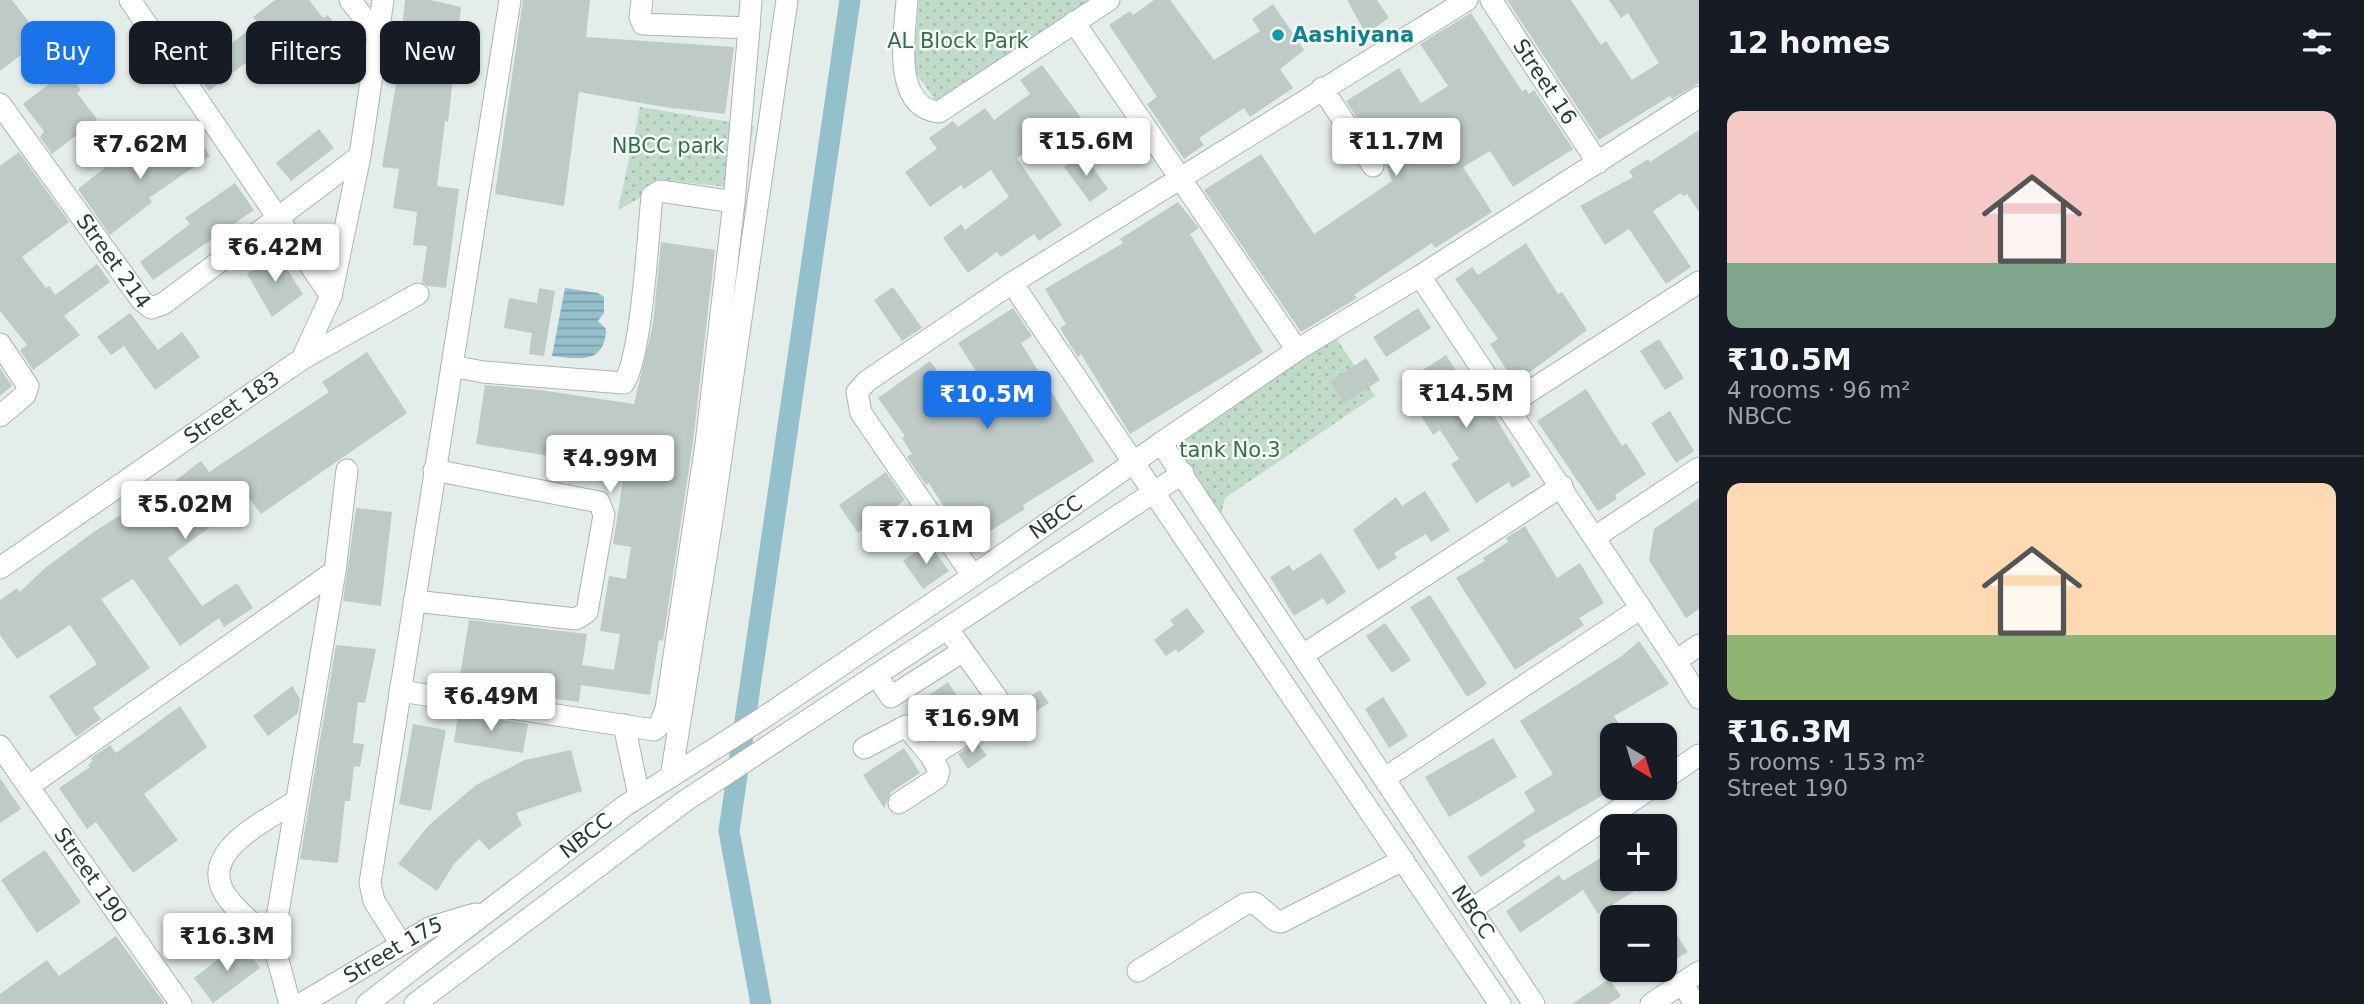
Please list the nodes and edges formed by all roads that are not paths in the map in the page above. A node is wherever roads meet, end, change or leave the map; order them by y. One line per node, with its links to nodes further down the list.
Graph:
1 (130, 0): 23 (street)
2 (350, 0): 14 (street)
3 (383, 0): 14 (street, Street 183)
4 (510, 0): 32 (street)
5 (642, 0): 13 (street)
6 (751, 0): 13 (street)
7 (787, 0): 65 (street)
8 (907, 0): 12 (street)
9 (1109, 0): 12 (street)
10 (1467, 0): 15 (street)
11 (1491, 0): 19 (street, Street 16)
12 (1074, 22): 21 (street)
13 (749, 28): 22 (street)
14 (377, 35): 18 (street, Street 183)
15 (1322, 88): 20 (street); 21 (street)
16 (1699, 97): 19 (street)
17 (0, 104): 23 (street, Street 214)
18 (360, 156): 23 (street, Street 214); 28 (street, Street 183)
19 (1598, 163): 24 (street)
20 (1373, 166)
21 (1179, 177): 26 (street); 30 (street)
22 (734, 202): 32 (street); 57 (street)
23 (277, 220): 28 (street)
24 (1420, 276): 30 (street); 33 (street)
25 (1699, 282): 33 (street)
26 (1012, 283): 36 (street); 46 (street)
27 (418, 294): 31 (street)
28 (331, 296): 31 (street, Street 183)
29 (0, 344): 34 (street)
30 (1297, 350): 35 (street)
31 (302, 359): 44 (street, Street 183)
32 (452, 366): 39 (street)
33 (1507, 406): 41 (street)
34 (0, 416)
35 (1161, 443): 36 (street, NBCC); 40 (street, NBCC)
36 (1135, 463): 42 (street); 46 (street, NBCC)
37 (1699, 468): 43 (street)
38 (347, 470): 45 (street)
39 (434, 470): 47 (street); 47 (street)
40 (1183, 473): 42 (street); 52 (street, NBCC)
41 (1562, 486): 43 (street); 52 (street)
42 (1155, 492): 49 (street); 72 (street)
43 (1594, 537): 48 (street)
44 (0, 568)
45 (335, 571): 67 (street); 70 (street)
46 (973, 576): 58 (street, NBCC)
47 (414, 601): 55 (street)
48 (1641, 608): 53 (street); 66 (street)
49 (947, 628): 51 (street); 54 (street)
50 (1699, 645): 53 (street)
51 (963, 651): 54 (street); 62 (street)
52 (1303, 655): 66 (street, NBCC)
53 (1676, 661): 56 (street)
54 (876, 675): 63 (street)
55 (400, 691): 57 (street); 76 (street)
56 (1699, 698)
57 (624, 725): 68 (street)
58 (721, 744): 63 (street); 65 (street, NBCC)
59 (0, 746): 67 (street, Street 190)
60 (864, 748): 62 (street)
61 (1699, 755): 64 (street)
62 (931, 756): 71 (street)
63 (730, 770): 83 (street)
64 (1677, 770)
65 (676, 773): 68 (street, NBCC)
66 (1385, 778): 74 (street, NBCC)
67 (30, 786): 79 (street, Street 190)
68 (639, 796): 73 (street, NBCC)
69 (1633, 800): 74 (street)
70 (296, 801): 75 (street); 75 (street)
71 (899, 803)
72 (1403, 860): 77 (street); 84 (street)
73 (489, 909): 76 (street, Street 175); 82 (street, NBCC)
74 (1472, 909): 85 (street, NBCC)
75 (273, 942): 80 (street)
76 (401, 944): 81 (street, Street 175)
77 (1138, 971)
78 (1691, 978): 86 (street); 87 (street)
79 (181, 1004)
80 (290, 1004)
81 (301, 1004)
82 (367, 1004)
83 (415, 1004)
84 (1500, 1004)
85 (1534, 1004)
86 (1651, 1004)
87 (1695, 1004)

